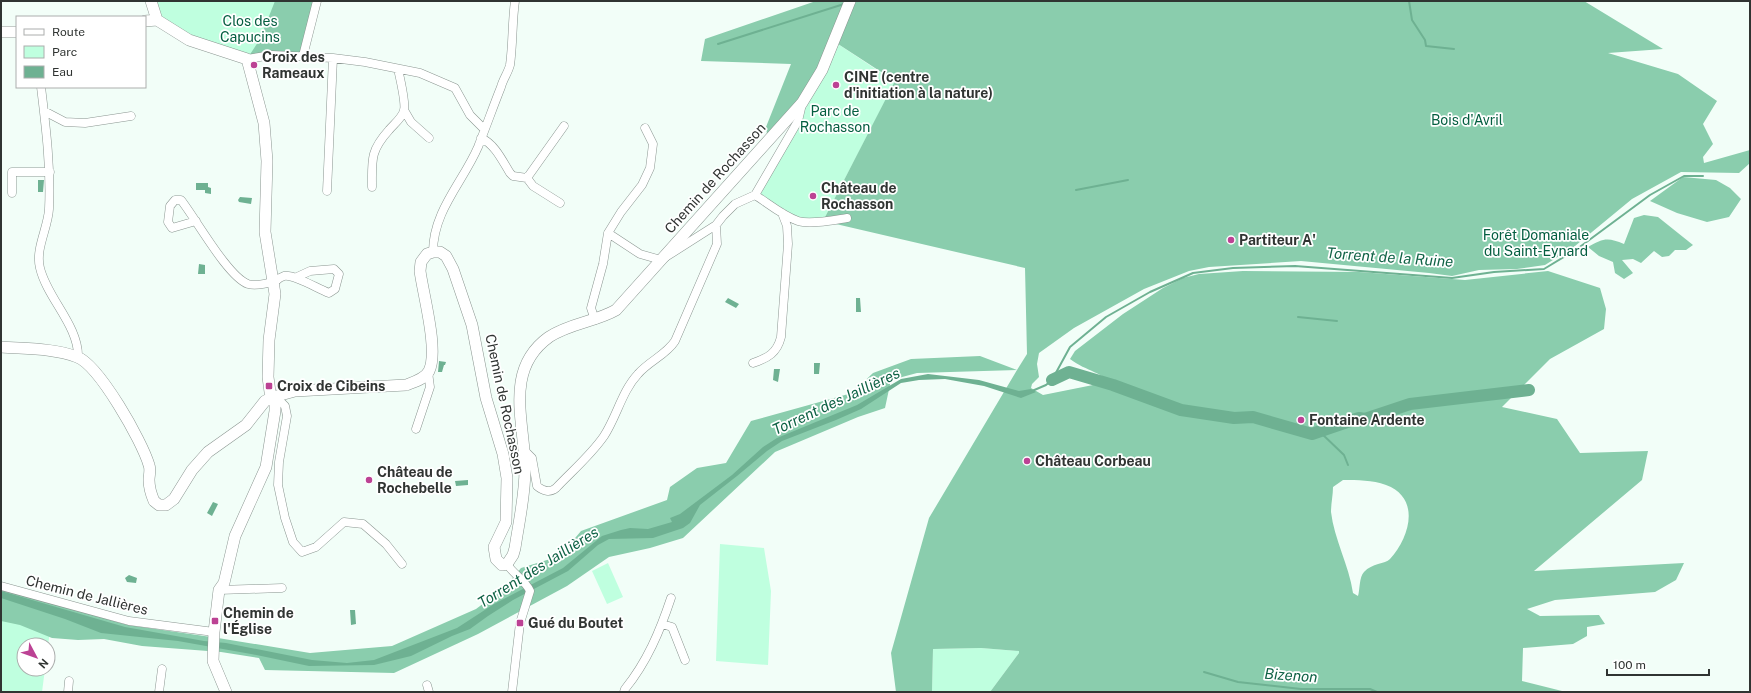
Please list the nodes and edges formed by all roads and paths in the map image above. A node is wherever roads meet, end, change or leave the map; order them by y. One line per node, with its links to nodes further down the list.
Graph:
1 (151, 1): 5 (street)
2 (317, 1): 9 (street)
3 (514, 1): 20 (street)
4 (850, 1): 14 (street, Chemin de Rochasson)
5 (157, 20): 6 (street); 10 (street)
6 (146, 21)
7 (1, 32): 8 (street)
8 (16, 32)
9 (303, 56): 10 (street); 11 (street)
10 (247, 58): 38 (street)
11 (333, 58): 12 (street); 26 (street)
12 (398, 69): 15 (street); 20 (street)
13 (41, 88): 16 (street)
14 (802, 104): 28 (street); 36 (street, Chemin de Rochasson)
15 (404, 110): 21 (street); 25 (street)
16 (44, 111): 17 (street); 23 (street)
17 (132, 116)
18 (564, 126): 24 (street)
19 (645, 128): 34 (street)
20 (484, 129): 22 (street)
21 (429, 138)
22 (481, 138): 24 (street); 35 (street)
23 (50, 172): 27 (street); 41 (street)
24 (527, 178): 29 (street)
25 (372, 186)
26 (327, 191)
27 (12, 193)
28 (755, 195): 30 (street); 33 (street)
29 (560, 203)
30 (782, 213): 31 (street); 42 (street)
31 (847, 218)
32 (196, 221): 38 (street)
33 (716, 226): 36 (street); 46 (street)
34 (608, 233): 36 (street); 39 (street)
35 (433, 252): 43 (street); 48 (street, Chemin de Rochasson)
36 (661, 260): 39 (street, Chemin de Rochasson)
37 (297, 277): 37 (street); 38 (street)
38 (274, 282): 44 (street)
39 (595, 320): 46 (street, Chemin de Rochasson)
40 (1, 347): 41 (street)
41 (78, 357): 44 (street)
42 (753, 363)
43 (428, 372): 44 (street); 45 (street)
44 (274, 396): 47 (street); 51 (street)
45 (416, 429)
46 (524, 450): 48 (street, Chemin de Rochasson)
47 (402, 564)
48 (507, 564): 61 (street)
49 (1, 586): 54 (street, Chemin de Jallières)
50 (282, 588): 51 (street)
51 (219, 590): 54 (street)
52 (671, 598): 53 (street)
53 (662, 624): 55 (street); 62 (street)
54 (214, 634): 60 (street)
55 (685, 660)
56 (162, 669): 59 (street)
57 (70, 681): 58 (street)
58 (68, 692)
59 (159, 692)
60 (226, 692)
61 (512, 692)
62 (624, 692)

